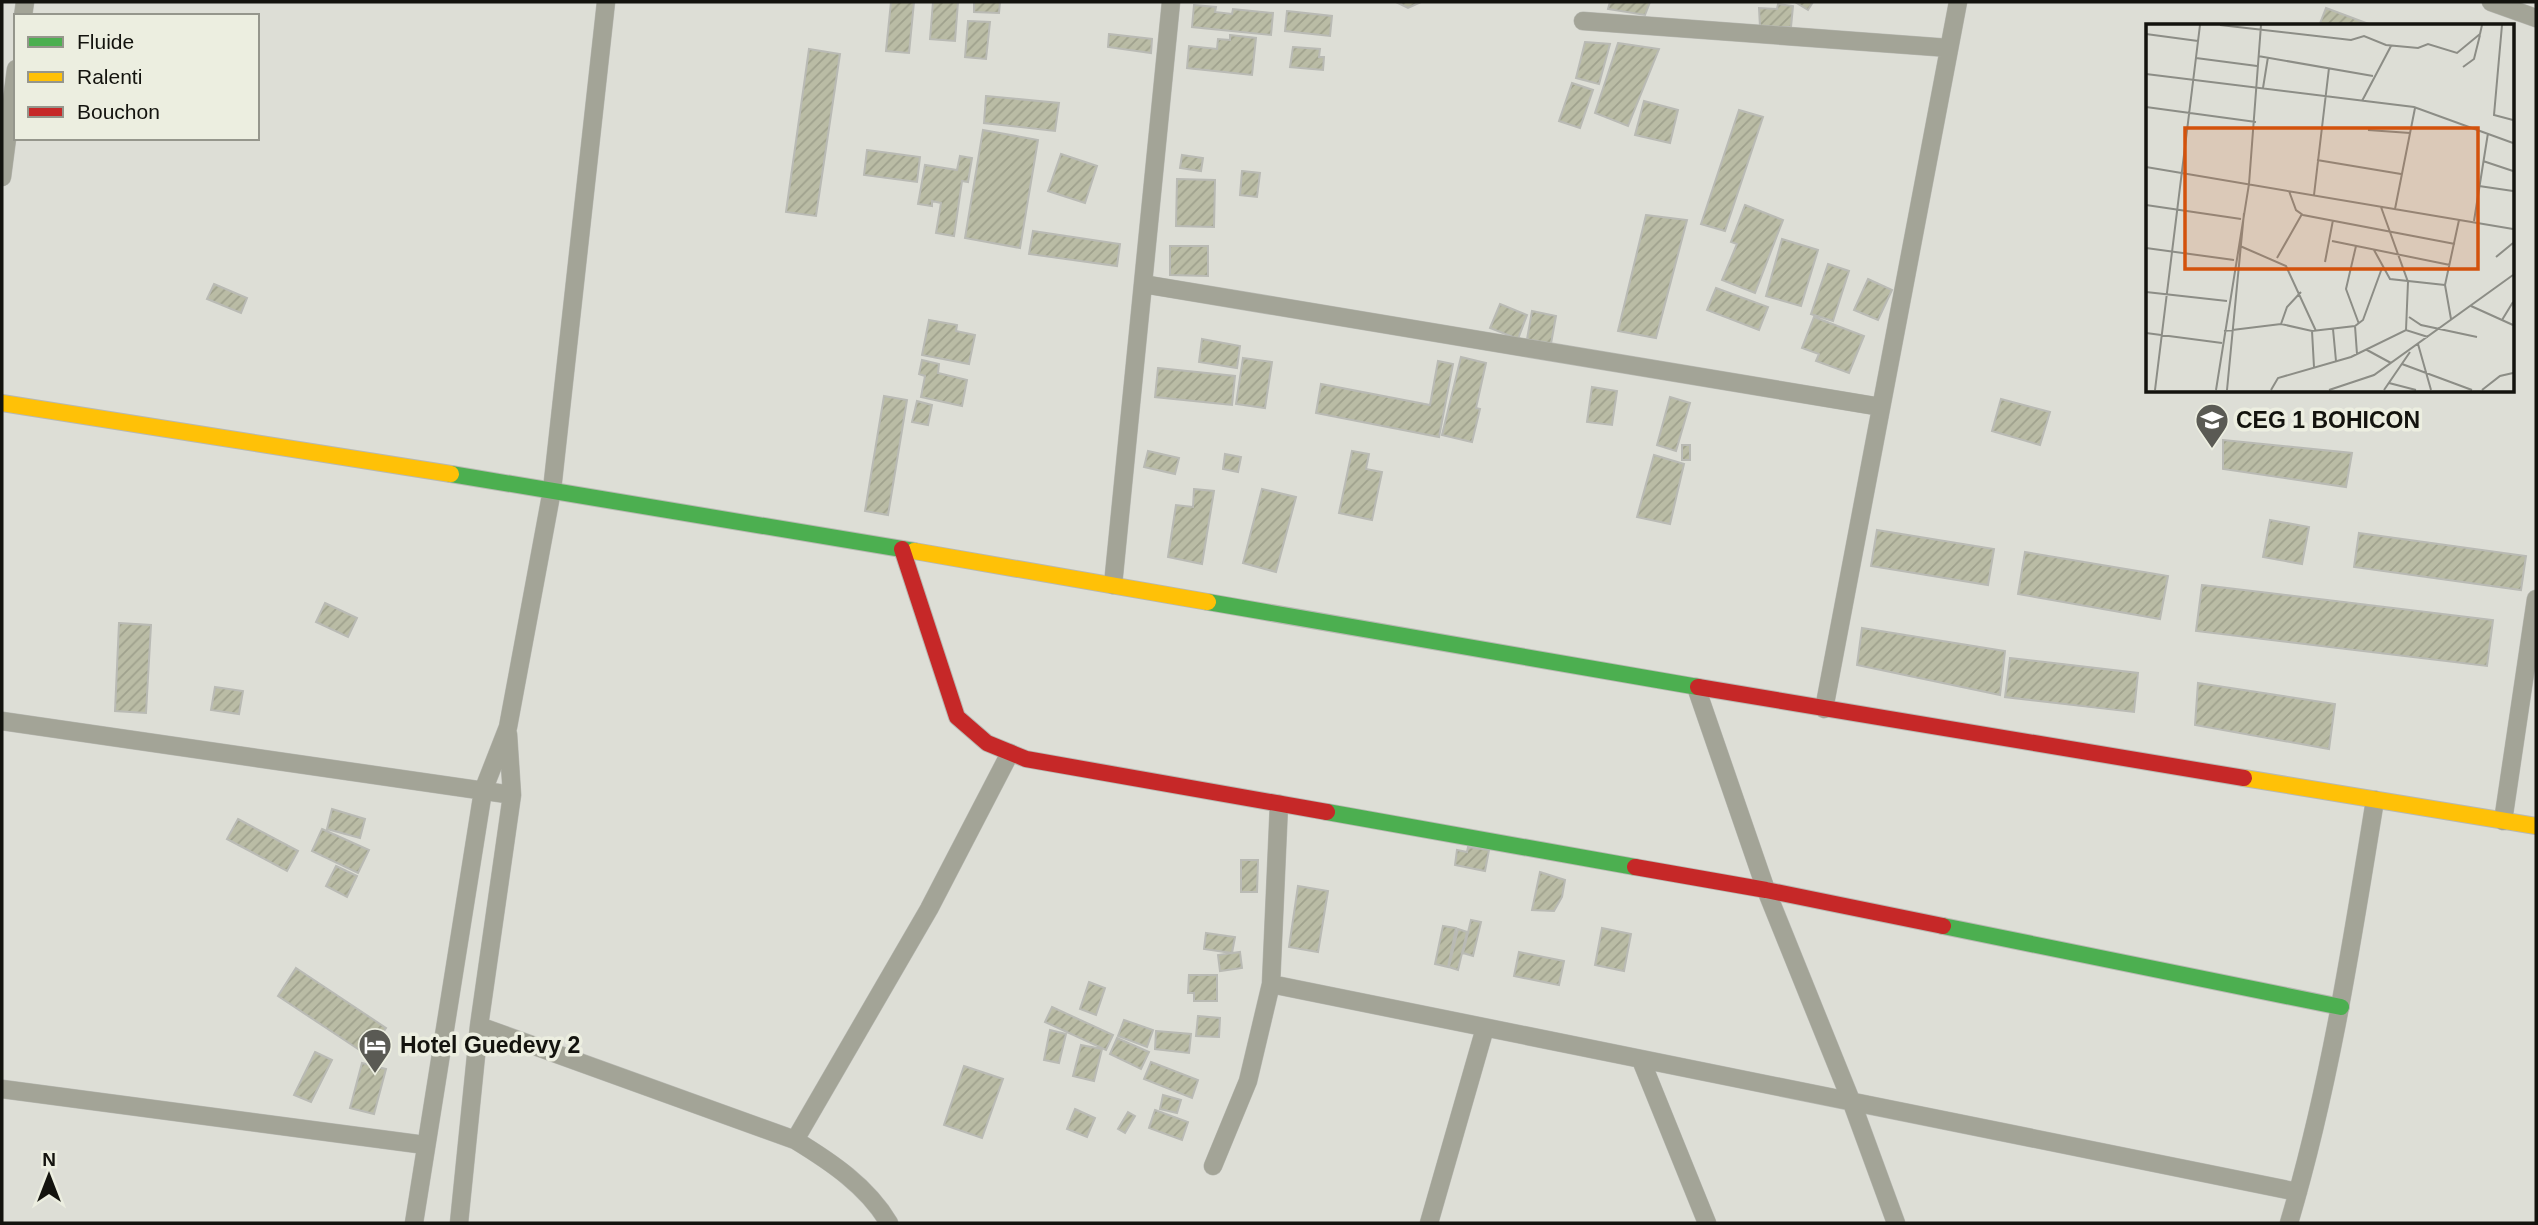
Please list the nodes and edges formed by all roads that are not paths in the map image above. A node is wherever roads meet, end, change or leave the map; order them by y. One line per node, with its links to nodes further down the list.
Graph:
1 (606, 2): 13 (street)
2 (1171, 2): 10 (street)
3 (1958, 2): 7 (street)
4 (2491, 2): 5 (street)
5 (2536, 18)
6 (1583, 21): 7 (street)
7 (1949, 48): 12 (street)
8 (14, 84): 9 (street)
9 (2, 177)
10 (1143, 284): 12 (street); 15 (street)
11 (2, 404): 13 (street)
12 (1881, 407): 18 (street)
13 (552, 490): 14 (street); 20 (street)
14 (902, 549): 15 (street); 21 (street)
15 (1113, 585): 17 (street)
16 (2536, 599): 26 (street)
17 (1696, 687): 18 (street); 28 (street)
18 (1824, 709): 24 (street)
19 (2, 721): 22 (street)
20 (508, 727): 22 (street); 23 (street)
21 (1010, 753): 25 (street); 36 (street)
22 (483, 791): 23 (street); 37 (street)
23 (512, 795): 31 (street)
24 (2375, 800): 26 (street); 30 (street)
25 (1279, 804): 28 (street); 29 (street)
26 (2503, 821): 27 (street)
27 (2536, 826)
28 (1766, 890): 30 (street); 35 (street)
29 (1271, 984): 32 (street); 38 (street)
30 (2341, 1007): 39 (street)
31 (479, 1026): 36 (street); 41 (street)
32 (1485, 1028): 33 (street); 43 (street)
33 (1641, 1060): 35 (street); 44 (street)
34 (2, 1089): 37 (street)
35 (1852, 1103): 39 (street); 45 (street)
36 (795, 1140): 42 (street)
37 (425, 1145): 40 (street)
38 (1213, 1166)
39 (2298, 1192): 46 (street)
40 (414, 1223)
41 (459, 1223)
42 (889, 1223)
43 (1429, 1223)
44 (1706, 1223)
45 (1896, 1223)
46 (2289, 1223)

